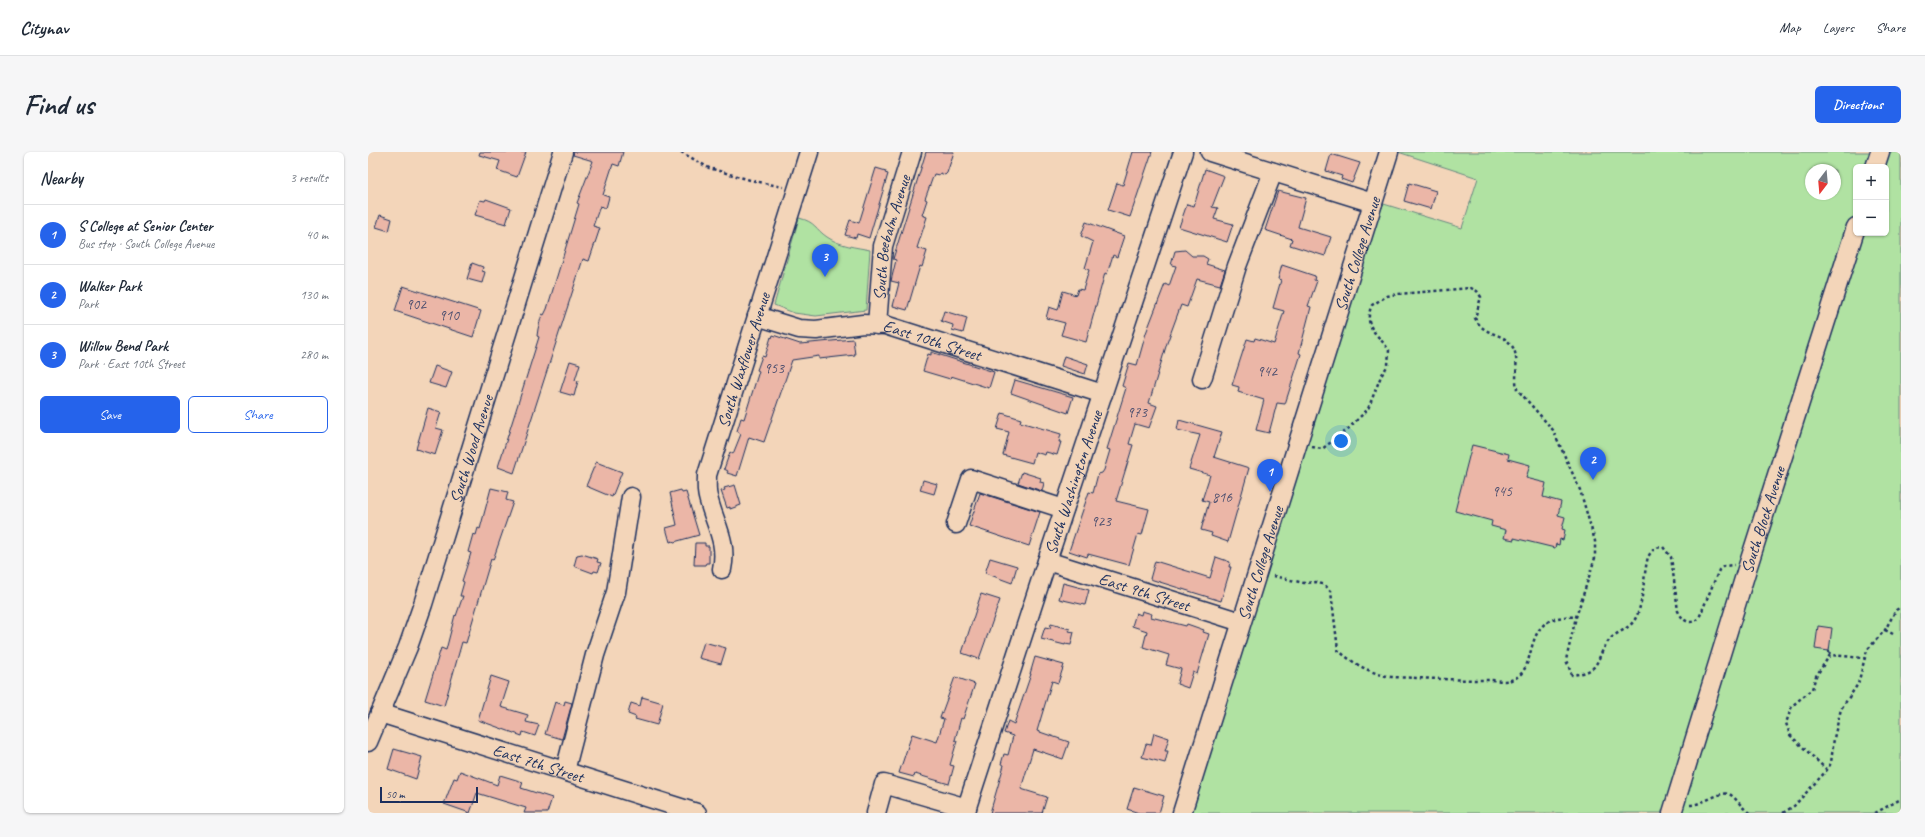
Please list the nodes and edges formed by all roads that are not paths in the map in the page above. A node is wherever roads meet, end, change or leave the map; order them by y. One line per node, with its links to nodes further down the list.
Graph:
1 (563, 152): 22 (street, South Wood Avenue)
2 (809, 152): 12 (street, South Waxflower Avenue)
3 (912, 152): 13 (street, South Beebalm Avenue)
4 (1183, 152): 15 (street, South Washington Avenue)
5 (1210, 152): 9 (street)
6 (1389, 152): 10 (street, South College Avenue)
7 (1880, 152): 8 (street)
8 (1876, 164)
9 (1273, 172): 10 (street); 14 (street)
10 (1373, 203): 21 (street, South College Avenue)
11 (1853, 236): 25 (street, South Block Avenue)
12 (757, 316): 13 (street, East 10th Street); 20 (street, South Waxflower Avenue)
13 (877, 325): 15 (street, East 10th Street)
14 (1202, 379)
15 (1103, 394): 17 (street, South Washington Avenue)
16 (631, 497): 24 (street)
17 (1064, 509): 18 (street); 19 (street, South Washington Avenue)
18 (956, 524)
19 (1047, 561): 21 (street, East 9th Street); 26 (street, South Washington Avenue)
20 (722, 569)
21 (1241, 622): 29 (street, South College Avenue)
22 (380, 713): 23 (street, South Wood Avenue); 24 (street, East 7th Street)
23 (368, 742)
24 (565, 771): 27 (street, East 7th Street)
25 (1679, 809)
26 (966, 811): 28 (street)
27 (697, 813)
28 (876, 813)
29 (1182, 813)

